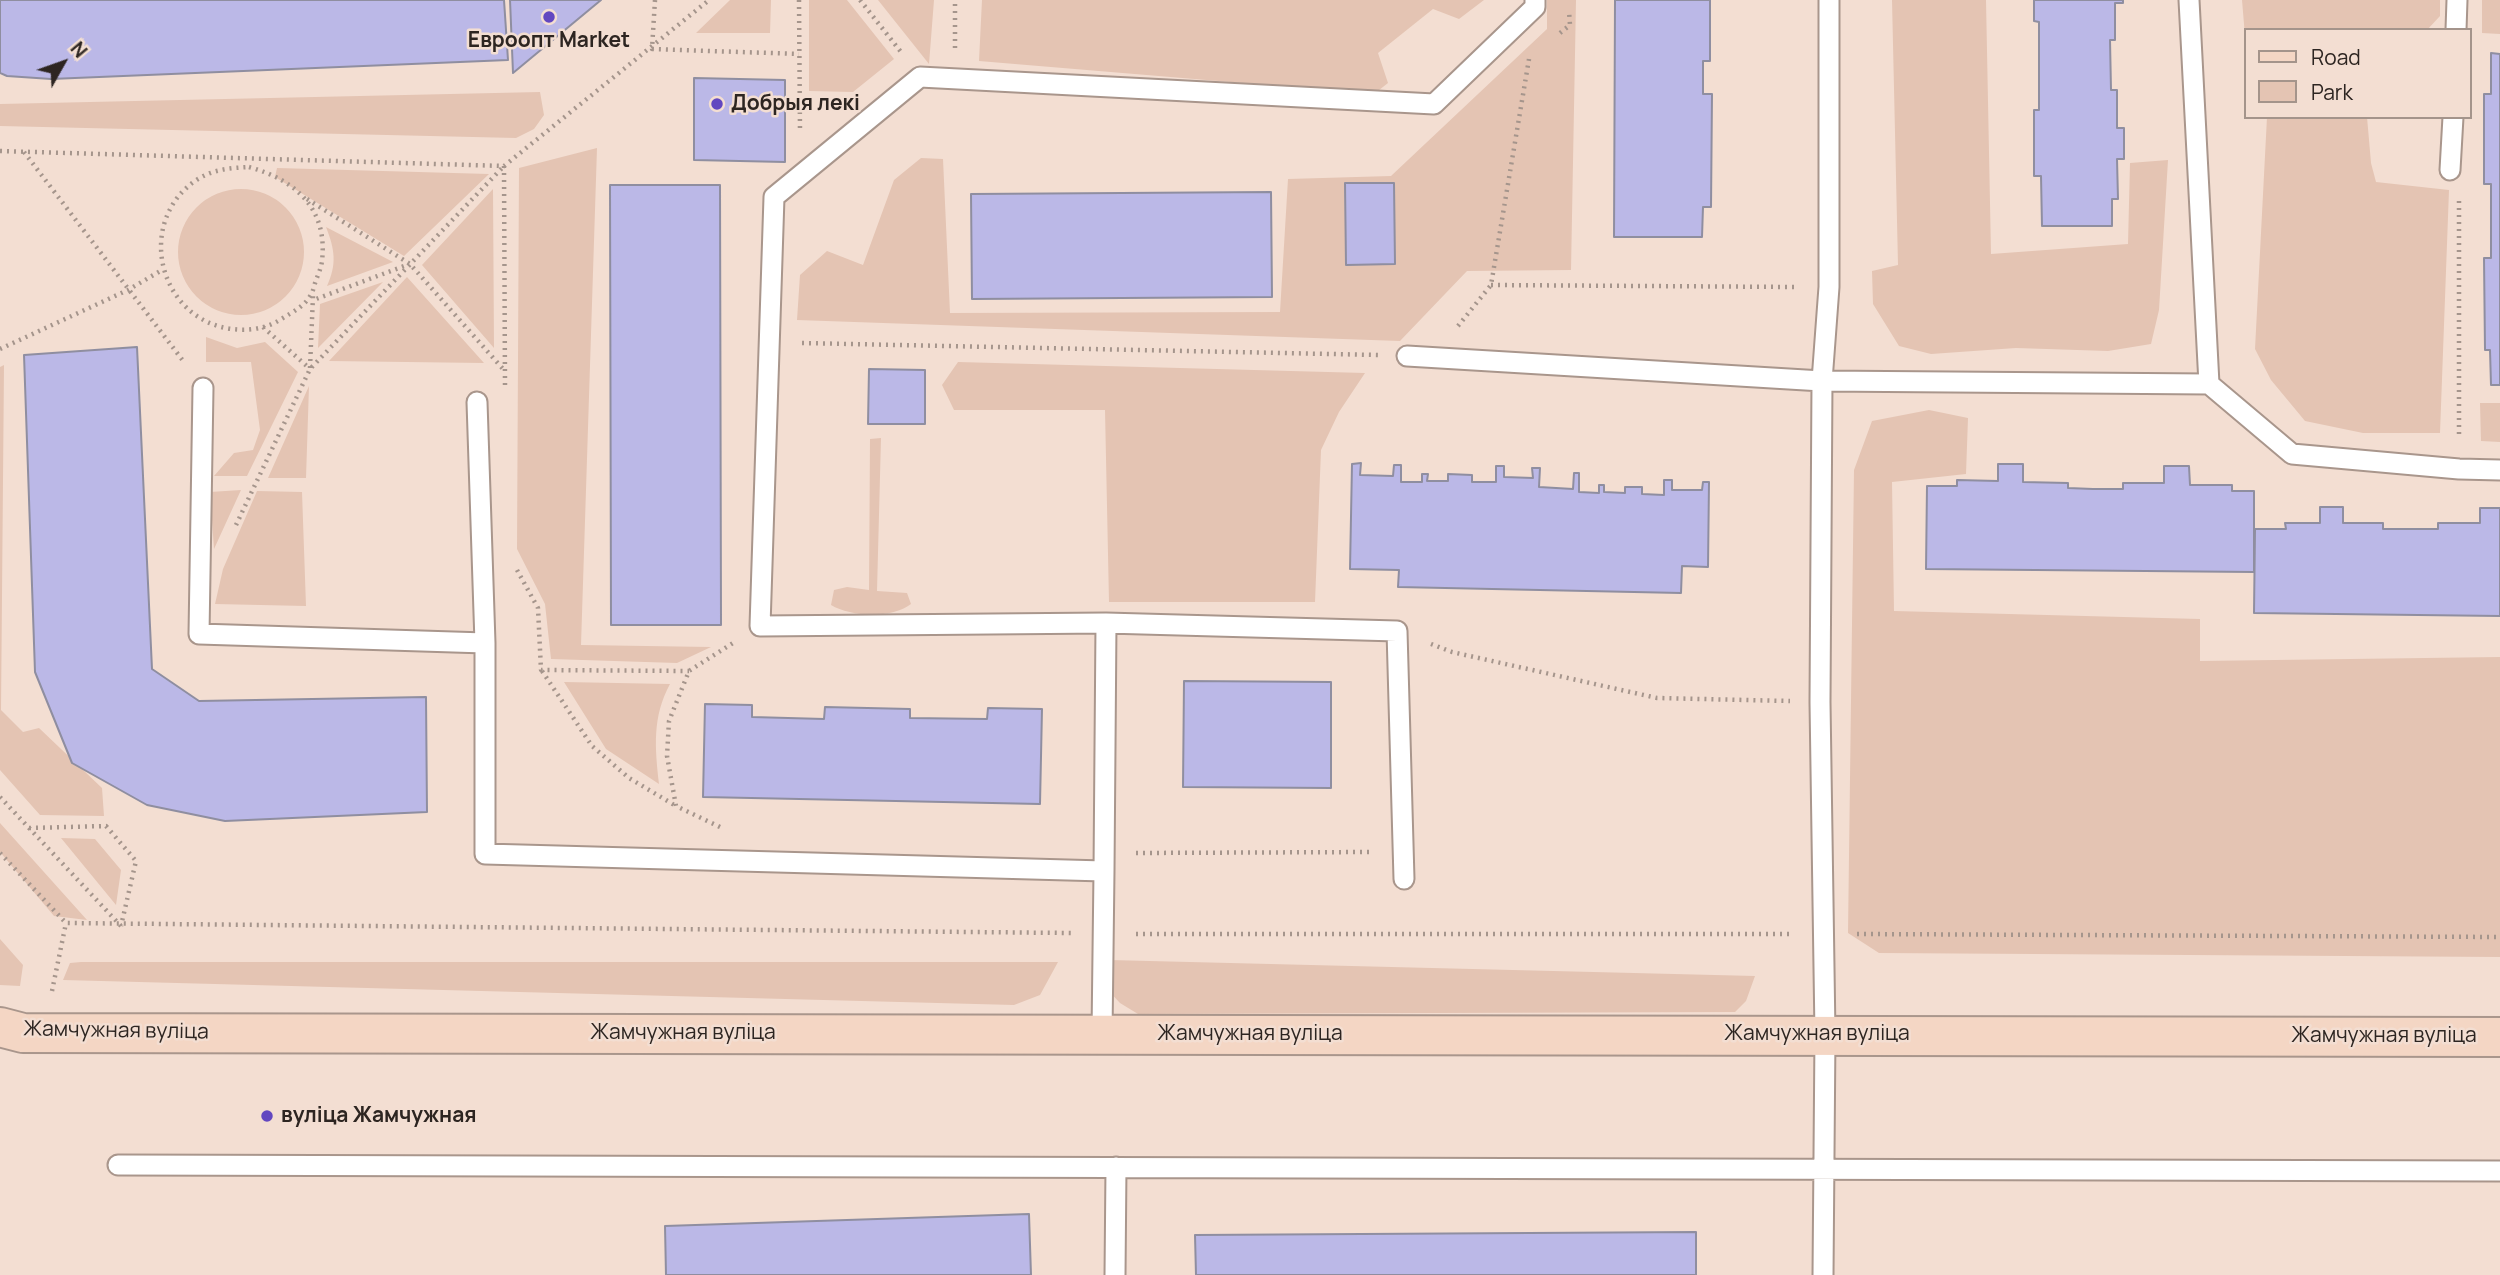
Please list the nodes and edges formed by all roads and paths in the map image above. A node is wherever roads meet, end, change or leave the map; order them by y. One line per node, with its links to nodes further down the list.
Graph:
1 (655, 0): 13 (path)
2 (709, 0): 13 (path)
3 (800, 0): 14 (path)
4 (860, 0): 16 (path)
5 (955, 0): 17 (path)
6 (1535, 0): 17 (lane)
7 (1569, 0): 12 (path)
8 (1829, 0): 30 (lane)
9 (2189, 0): 41 (lane)
10 (2457, 0): 11 (lane)
11 (2456, 28)
12 (1549, 41)
13 (652, 50): 14 (path); 22 (path)
14 (799, 54): 25 (path)
15 (1529, 57): 29 (path)
16 (920, 77): 17 (lane); 25 (lane)
17 (954, 78)
18 (2452, 119): 24 (lane)
19 (0, 151): 20 (path)
20 (23, 152): 21 (path); 31 (path)
21 (233, 158): 22 (path); 23 (path)
22 (504, 166): 27 (path); 39 (path)
23 (235, 168): 26 (path); 28 (path)
24 (2450, 170): 45 (path)
25 (800, 175): 34 (lane)
26 (303, 197): 27 (path); 32 (path)
27 (410, 264): 32 (path); 38 (path); 39 (path)
28 (162, 270): 31 (path); 33 (path)
29 (1491, 285): 30 (path); 37 (path)
30 (1829, 287): 40 (lane)
31 (128, 290): 35 (path); 42 (path)
32 (313, 296): 33 (path); 38 (path)
33 (263, 327): 38 (path)
34 (769, 343): 36 (path); 50 (lane)
35 (0, 349)
36 (1407, 356): 37 (lane)
37 (1433, 358): 40 (lane)
38 (310, 369): 47 (path)
39 (505, 371): 43 (path)
40 (1822, 380): 41 (lane); 55 (lane)
41 (2209, 384): 45 (lane)
42 (203, 388): 52 (lane)
43 (505, 398)
44 (477, 402): 52 (lane)
45 (2459, 469): 46 (lane)
46 (2500, 470)
47 (232, 533)
48 (512, 561): 53 (path)
49 (1106, 623): 50 (lane); 51 (lane); 62 (lane)
50 (760, 626): 54 (path)
51 (1397, 631): 55 (path); 60 (lane)
52 (485, 643): 62 (lane)
53 (541, 670): 54 (path); 57 (path)
54 (689, 671): 57 (path)
55 (1820, 702): 67 (lane)
56 (0, 797): 58 (path)
57 (676, 806): 59 (path)
58 (29, 828): 65 (path); 65 (path)
59 (722, 828)
60 (1403, 852): 62 (path); 63 (lane)
61 (0, 853): 64 (path)
62 (1103, 862): 66 (lane)
63 (1404, 879)
64 (66, 923): 65 (path); 70 (path)
65 (121, 926): 66 (path)
66 (1102, 934): 67 (path); 71 (lane)
67 (1823, 934): 68 (path); 72 (lane)
68 (2500, 937)
69 (0, 1027): 70 (main road, Жамчужная вуліца)
70 (44, 1032): 71 (main road, Жамчужная вуліца)
71 (1102, 1034): 72 (main road, Жамчужная вуліца)
72 (1825, 1034): 73 (main road, Жамчужная вуліца); 76 (lane)
73 (2500, 1037)
74 (118, 1165): 75 (lane)
75 (1116, 1167): 76 (lane); 78 (lane)
76 (1824, 1168): 77 (lane); 79 (lane)
77 (2500, 1171)
78 (1115, 1275)
79 (1823, 1275)

